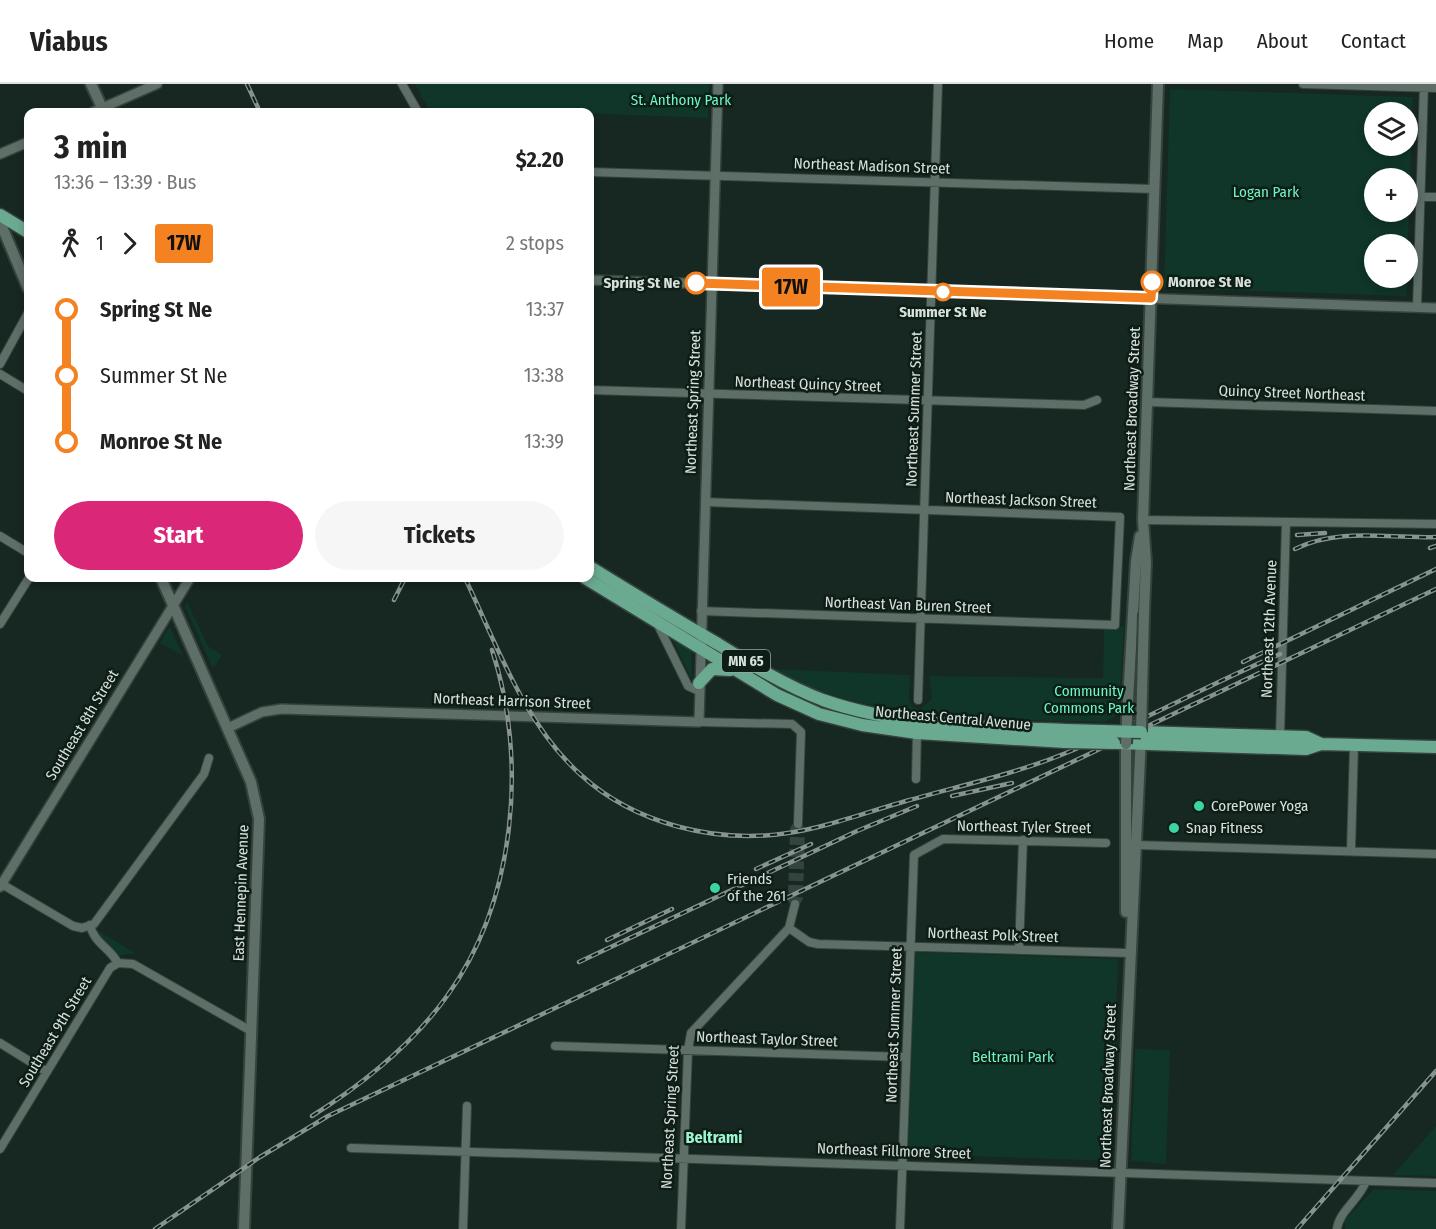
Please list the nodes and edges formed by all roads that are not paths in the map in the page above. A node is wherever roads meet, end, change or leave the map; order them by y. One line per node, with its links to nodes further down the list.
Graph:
1 (91, 84): 10 (main road)
2 (157, 84): 11 (street)
3 (402, 84): 12 (street)
4 (718, 84): 16 (street, Northeast Spring Street)
5 (938, 84): 17 (street, Northeast Summer Street)
6 (1158, 84): 18 (main road, Northeast Broadway Street)
7 (1303, 84): 8 (street)
8 (1424, 86): 9 (street); 19 (street)
9 (1436, 88)
10 (99, 108)
11 (106, 108)
12 (416, 108)
13 (24, 144): 14 (street)
14 (0, 154)
15 (594, 172): 16 (street, Northeast Madison Street)
16 (715, 175): 17 (street, Northeast Madison Street); 26 (street, Northeast Spring Street)
17 (934, 182): 18 (street, Northeast Madison Street); 27 (street, Northeast Summer Street)
18 (1155, 189): 28 (main road, Northeast Broadway Street)
19 (1420, 197): 20 (street); 29 (street)
20 (1436, 197)
21 (0, 215): 23 (main road)
22 (0, 222): 24 (main road)
23 (24, 230)
24 (24, 279)
25 (594, 280): 26 (street)
26 (712, 284): 27 (street); 36 (street, Northeast Spring Street)
27 (931, 292): 28 (street); 38 (street, Northeast Summer Street)
28 (1151, 298): 29 (street); 39 (main road, Northeast Broadway Street)
29 (1417, 307): 30 (street)
30 (1436, 308)
31 (24, 320): 32 (street)
32 (0, 364)
33 (0, 374): 34 (street)
34 (24, 389)
35 (594, 390): 36 (street, Northeast Quincy Street)
36 (709, 394): 38 (street, Northeast Quincy Street); 41 (street, Northeast Spring Street)
37 (1097, 400): 38 (street, Northeast Quincy Street)
38 (928, 401): 42 (street, Northeast Summer Street)
39 (1147, 402): 40 (street, Quincy Street Northeast); 43 (main road, Northeast Broadway Street)
40 (1436, 411)
41 (705, 502): 42 (street, Northeast Jackson Street); 54 (street, Northeast Spring Street)
42 (924, 510): 55 (street, Northeast Summer Street); 58 (street, Northeast Jackson Street)
43 (1143, 520): 44 (street); 68 (main road, Northeast Broadway Street, bridge); 69 (main road, Northeast Broadway Street, bridge)
44 (1286, 522): 45 (street); 67 (street, Northeast 12th Avenue)
45 (1436, 524)
46 (0, 536): 47 (street)
47 (24, 551)
48 (594, 569): 59 (main road, Northeast Central Avenue / MN 65)
49 (26, 582): 57 (street)
50 (163, 582): 53 (main road, East Hennepin Avenue)
51 (187, 582): 53 (street, Southeast 8th Street)
52 (591, 582): 56 (main road, Northeast Central Avenue / MN 65)
53 (173, 604): 66 (main road, East Hennepin Avenue); 82 (street, Southeast 8th Street)
54 (701, 611): 55 (street, Northeast Van Buren Street); 59 (street, Northeast Spring Street)
55 (920, 619): 58 (street, Northeast Van Buren Street); 63 (street, Northeast Summer Street)
56 (656, 622): 60 (main road, Northeast Central Avenue / MN 65); 62 (street)
57 (0, 624)
58 (1115, 625)
59 (700, 634): 60 (street, Northeast Spring Street); 65 (main road, Northeast Central Avenue / MN 65)
60 (700, 649): 61 (main road, Northeast Central Avenue / MN 65); 62 (street, Northeast Spring Street)
61 (741, 674): 62 (main road); 65 (main road, Northeast Central Avenue / MN 65)
62 (699, 687): 64 (street, Northeast Spring Street)
63 (918, 700)
64 (699, 722): 66 (street, Northeast Harrison Street); 75 (street, Northeast Harrison Street)
65 (917, 727): 68 (main road, Northeast Central Avenue / MN 65, bridge); 74 (street)
66 (228, 728): 90 (main road, East Hennepin Avenue)
67 (1280, 736): 69 (main road, Northeast Central Avenue / MN 65); 70 (main road, Northeast Central Avenue / MN 65)
68 (1126, 738): 69 (main road, Northeast Central Avenue / MN 65, bridge); 87 (main road, Northeast Broadway Street)
69 (1141, 738): 70 (main road, Northeast Central Avenue / MN 65); 79 (main road, Northeast Broadway Street)
70 (1321, 744): 71 (main road, Northeast Central Avenue / MN 65)
71 (1354, 745): 72 (main road, Northeast Central Avenue / MN 65); 80 (street)
72 (1436, 747)
73 (209, 758): 84 (street)
74 (916, 778)
75 (798, 824)
76 (943, 839): 77 (street, Northeast Tyler Street); 86 (street, Northeast Summer Street)
77 (1023, 840): 78 (street, Northeast Tyler Street); 88 (street)
78 (1106, 843)
79 (1136, 845): 80 (street); 87 (main road, Northeast Broadway Street)
80 (1351, 850): 81 (street)
81 (1436, 854)
82 (1, 885): 84 (street)
83 (795, 904): 85 (street)
84 (90, 925): 89 (street)
85 (789, 928): 86 (street, Northeast Polk Street); 93 (street, Northeast Spring Street)
86 (910, 946): 88 (street, Northeast Polk Street); 94 (street, Northeast Summer Street)
87 (1129, 949): 88 (street, Northeast Polk Street); 102 (main road, Northeast Broadway Street)
88 (1019, 950)
89 (118, 963): 90 (street); 95 (street, Southeast 9th Street)
90 (251, 1031): 105 (main road, East Hennepin Avenue)
91 (0, 1043): 95 (street)
92 (555, 1046): 93 (street, Northeast Taylor Street)
93 (688, 1050): 94 (street, Northeast Taylor Street); 100 (street, Northeast Spring Street)
94 (906, 1057): 101 (street, Northeast Summer Street)
95 (47, 1072): 98 (street, Southeast 9th Street)
96 (467, 1106): 99 (street)
97 (351, 1148): 99 (street, Northeast Fillmore Street)
98 (0, 1149)
99 (465, 1152): 100 (street, Northeast Fillmore Street); 106 (street)
100 (683, 1158): 101 (street, Northeast Fillmore Street); 107 (street, Northeast Spring Street)
101 (902, 1165): 102 (street, Northeast Fillmore Street); 108 (street, Northeast Summer Street)
102 (1120, 1172): 103 (street, Northeast Fillmore Street); 109 (main road, Northeast Broadway Street)
103 (1366, 1181): 104 (street, Northeast Fillmore Street); 110 (street)
104 (1436, 1183)
105 (244, 1229)
106 (463, 1229)
107 (681, 1229)
108 (900, 1229)
109 (1118, 1229)
110 (1337, 1229)

